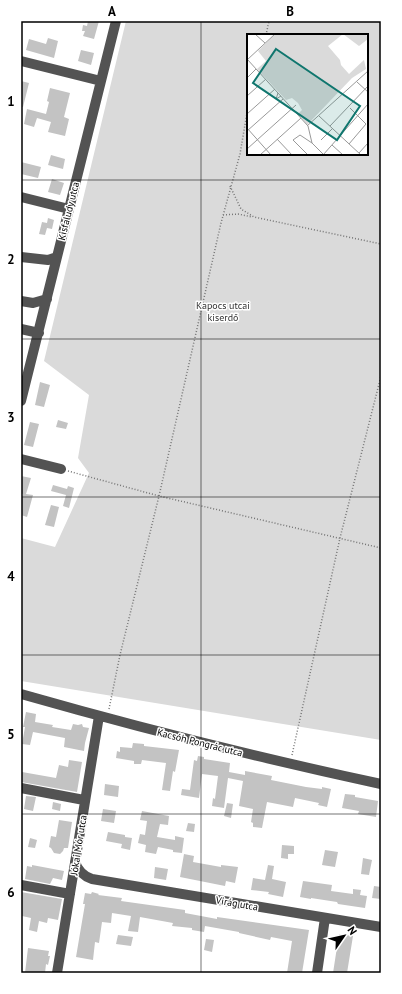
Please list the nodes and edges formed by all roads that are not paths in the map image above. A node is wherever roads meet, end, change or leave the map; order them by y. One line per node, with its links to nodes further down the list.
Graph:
1 (116, 21): 3 (street, Kisfaludy utca)
2 (21, 61): 3 (street)
3 (101, 81): 5 (street, Kisfaludy utca)
4 (21, 197): 5 (street)
5 (69, 209): 7 (street, Kisfaludy utca)
6 (21, 257): 7 (street)
7 (56, 257): 8 (street, Kisfaludy utca)
8 (47, 298): 9 (street); 11 (street, Kisfaludy utca)
9 (21, 301)
10 (21, 328): 11 (street)
11 (39, 333): 12 (street, Kisfaludy utca)
12 (21, 402)
13 (21, 459): 14 (street)
14 (61, 469)
15 (21, 694): 16 (street, Kacsóh Pongrác utca)
16 (103, 718): 17 (street, Kacsóh Pongrác utca); 19 (street, Jókai Mór utca)
17 (381, 784)
18 (21, 788): 19 (street)
19 (84, 800): 20 (street, Jókai Mór utca)
20 (75, 862): 21 (street, Virág utca); 23 (street, Jókai Mór utca)
21 (92, 879): 23 (street); 24 (street, Virág utca)
22 (21, 885): 23 (street)
23 (71, 892): 26 (street, Jókai Mór utca)
24 (325, 918): 25 (street, Virág utca); 27 (street)
25 (381, 927)
26 (57, 973)
27 (317, 973)

